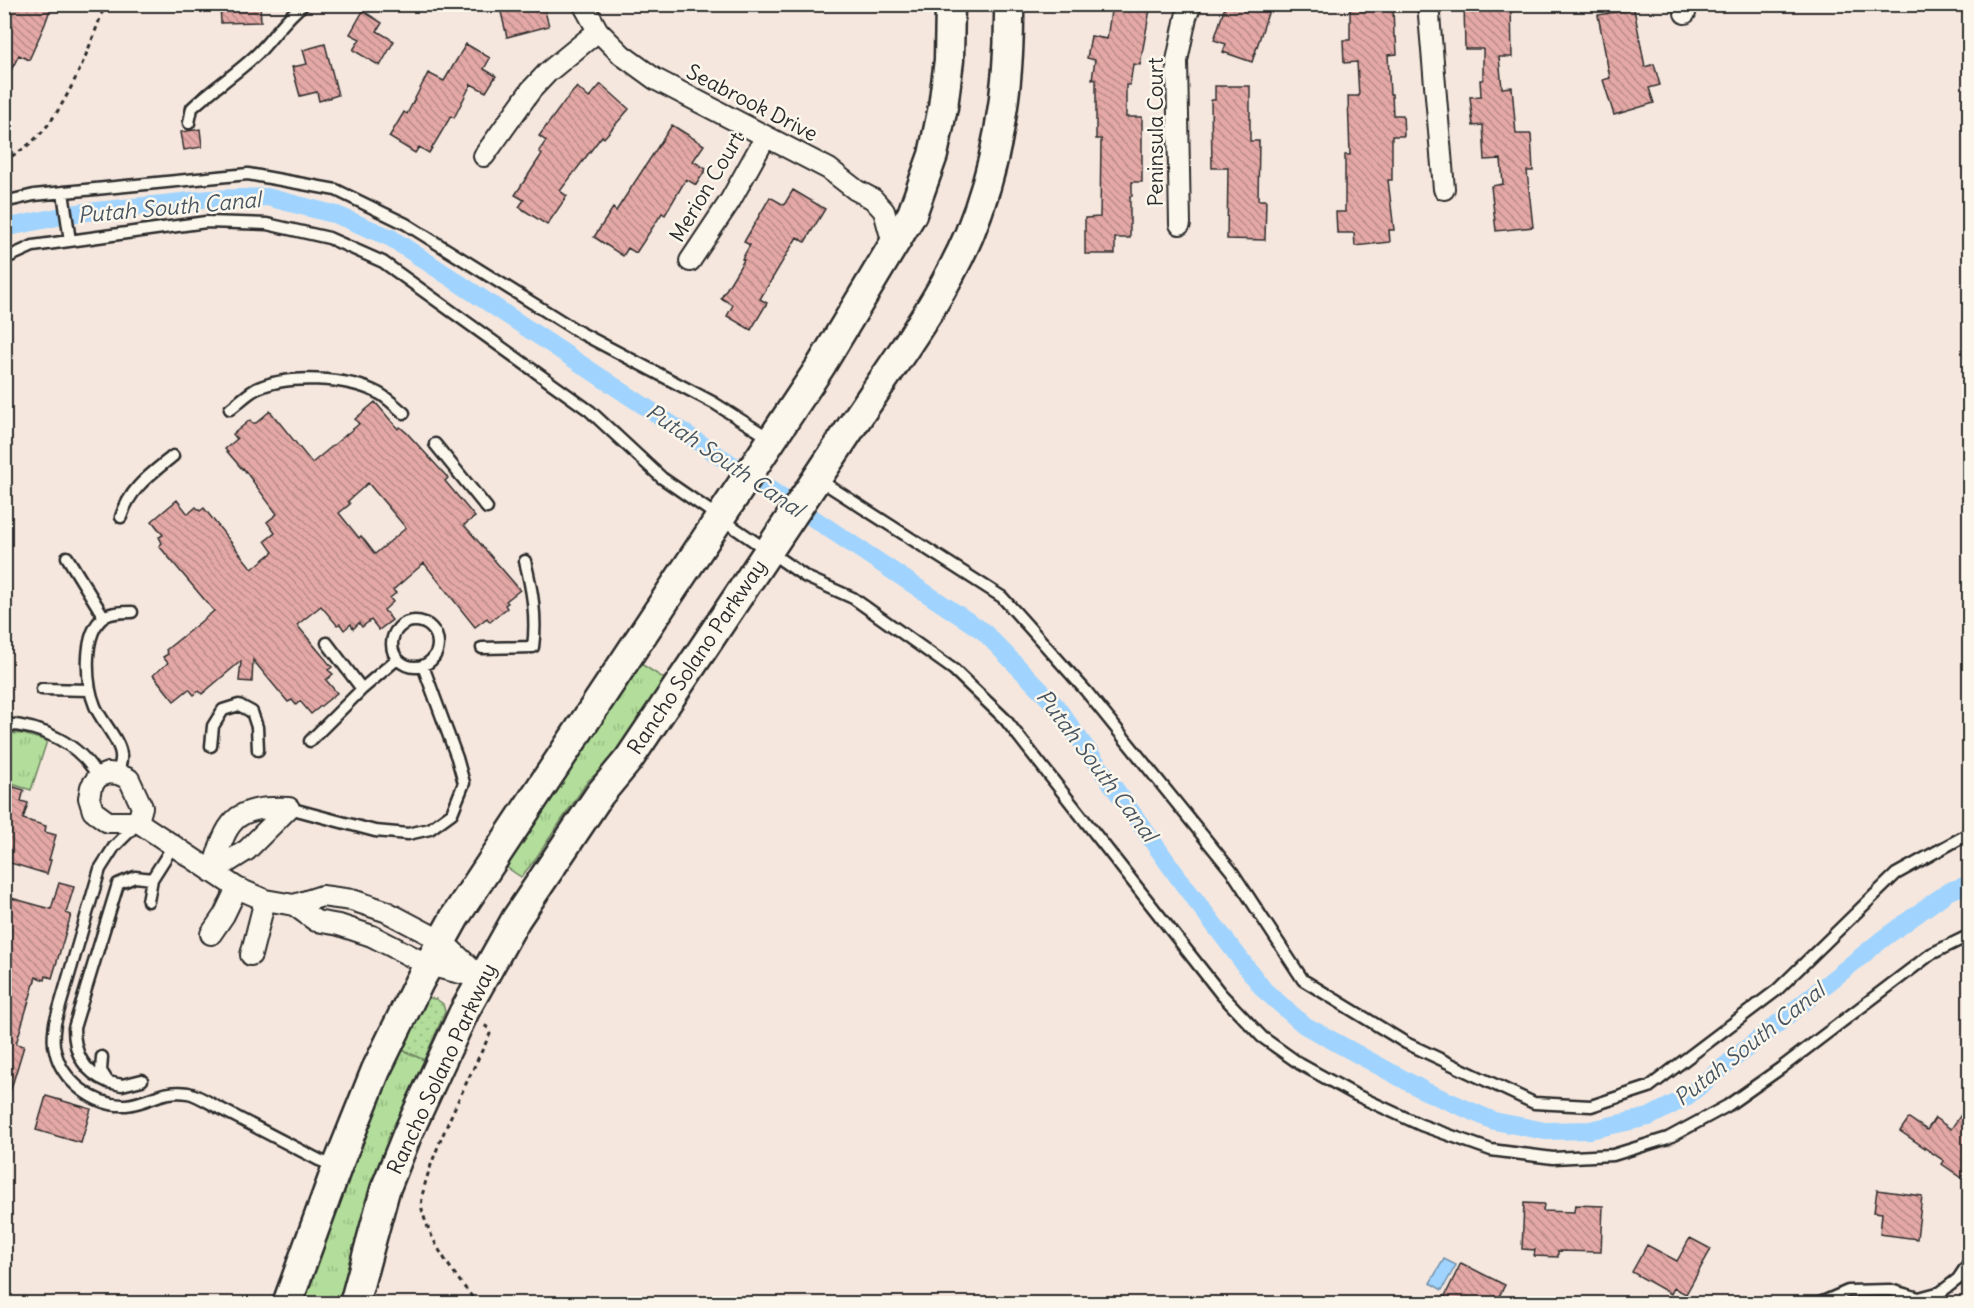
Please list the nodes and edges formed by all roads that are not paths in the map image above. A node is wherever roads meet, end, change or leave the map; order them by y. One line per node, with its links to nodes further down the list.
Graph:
1 (303, 4): 8 (lane)
2 (582, 4): 7 (street, Seabrook Drive)
3 (950, 4): 16 (street)
4 (1009, 4): 24 (street, Rancho Solano Parkway)
5 (1191, 4): 14 (street, Peninsula Court)
6 (1428, 4): 11 (street)
7 (598, 31): 9 (street, Seabrook Drive); 10 (street)
8 (189, 123)
9 (765, 138): 16 (street, Seabrook Drive); 18 (street, Merion Court)
10 (484, 156)
11 (1444, 189)
12 (64, 195): 13 (lane); 15 (lane); 22 (lane)
13 (4, 202)
14 (1180, 224)
15 (70, 237): 17 (lane); 26 (lane)
16 (893, 244): 22 (street)
17 (4, 259)
18 (690, 261)
19 (230, 409): 20 (lane)
20 (404, 413)
21 (435, 444): 25 (lane)
22 (767, 447): 26 (street)
23 (173, 456): 27 (lane)
24 (816, 481): 28 (street, Rancho Solano Parkway); 48 (lane)
25 (487, 508)
26 (723, 510): 28 (lane); 58 (street)
27 (121, 517)
28 (772, 546): 57 (lane); 60 (street, Rancho Solano Parkway)
29 (67, 557): 32 (lane)
30 (525, 561): 34 (lane)
31 (132, 612): 32 (lane)
32 (104, 617): 39 (lane)
33 (327, 643): 38 (lane)
34 (482, 648)
35 (397, 659): 36 (lane); 36 (lane); 38 (lane)
36 (423, 666): 46 (lane)
37 (42, 689): 39 (lane)
38 (362, 689): 41 (lane)
39 (90, 690): 44 (lane)
40 (4, 724): 45 (lane)
41 (310, 741)
42 (211, 746): 43 (lane)
43 (258, 750)
44 (118, 774): 45 (street); 47 (street)
45 (98, 777): 47 (street)
46 (289, 808): 50 (street); 50 (street)
47 (138, 822): 49 (street); 64 (lane)
48 (1970, 833)
49 (172, 846): 50 (street); 51 (lane)
50 (212, 873): 52 (street)
51 (152, 879): 54 (lane); 63 (lane)
52 (237, 888): 53 (street); 56 (street)
53 (265, 900): 55 (street); 59 (street)
54 (148, 901)
55 (294, 905): 58 (street); 58 (street)
56 (211, 934)
57 (1970, 935)
58 (435, 953): 60 (street); 60 (street); 64 (street)
59 (251, 955)
60 (482, 978): 67 (street, Rancho Solano Parkway)
61 (102, 1057): 63 (lane)
62 (142, 1080): 63 (lane)
63 (108, 1082)
64 (337, 1167): 66 (street)
65 (1970, 1261): 68 (lane)
66 (287, 1304)
67 (354, 1304)
68 (1818, 1304)

